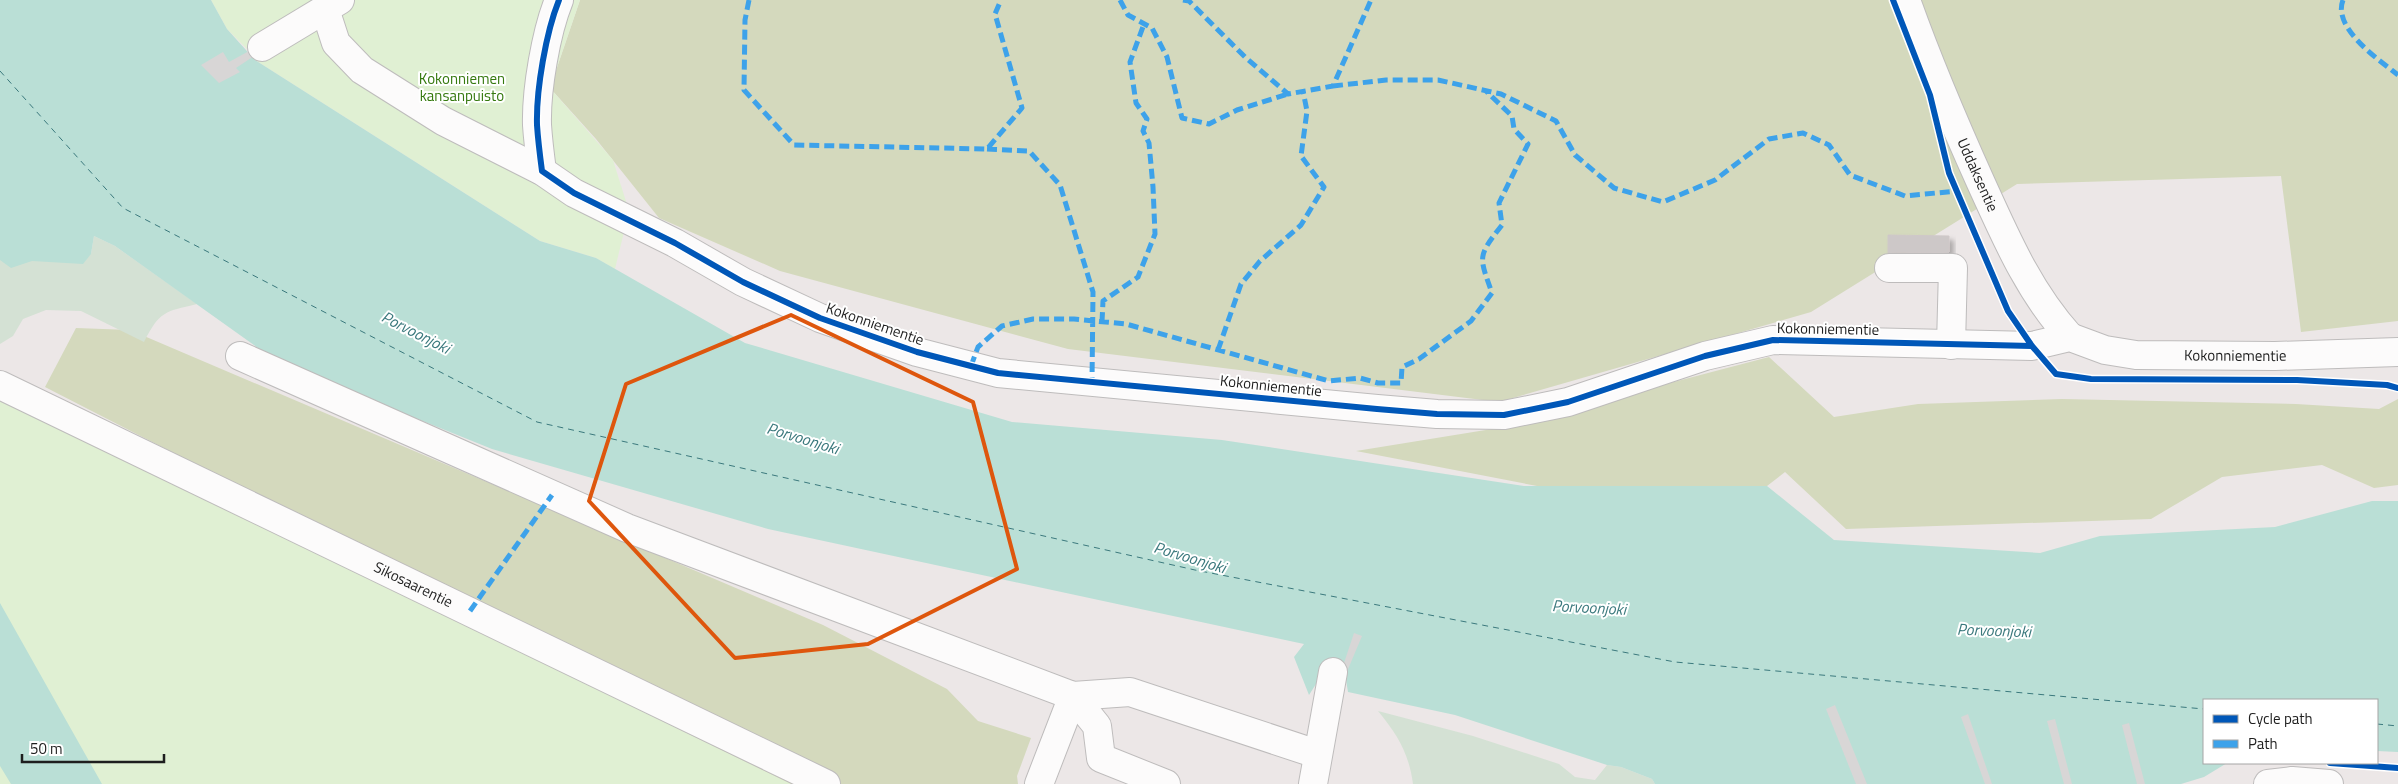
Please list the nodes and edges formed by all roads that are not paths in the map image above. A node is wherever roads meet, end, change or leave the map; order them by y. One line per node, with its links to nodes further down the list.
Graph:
1 (559, 0): 5 (street)
2 (1906, 0): 7 (street, Uddaksentie)
3 (333, 5): 4 (street); 5 (street, Kokonniementie)
4 (262, 47)
5 (542, 171): 8 (street, Kokonniementie)
6 (1889, 268): 8 (street)
7 (2070, 337): 8 (street, Kokonniementie); 9 (street, Kokonniementie)
8 (1952, 345)
9 (2398, 352)
10 (240, 356): 13 (street)
11 (0, 385): 15 (street, Sikosaarentie)
12 (1333, 672): 14 (street)
13 (1073, 696): 14 (street); 16 (street); 17 (street)
14 (1317, 754): 18 (street)
15 (826, 784)
16 (1039, 784)
17 (1166, 784)
18 (1314, 784)
19 (2268, 784): 20 (street)
20 (2328, 784)

